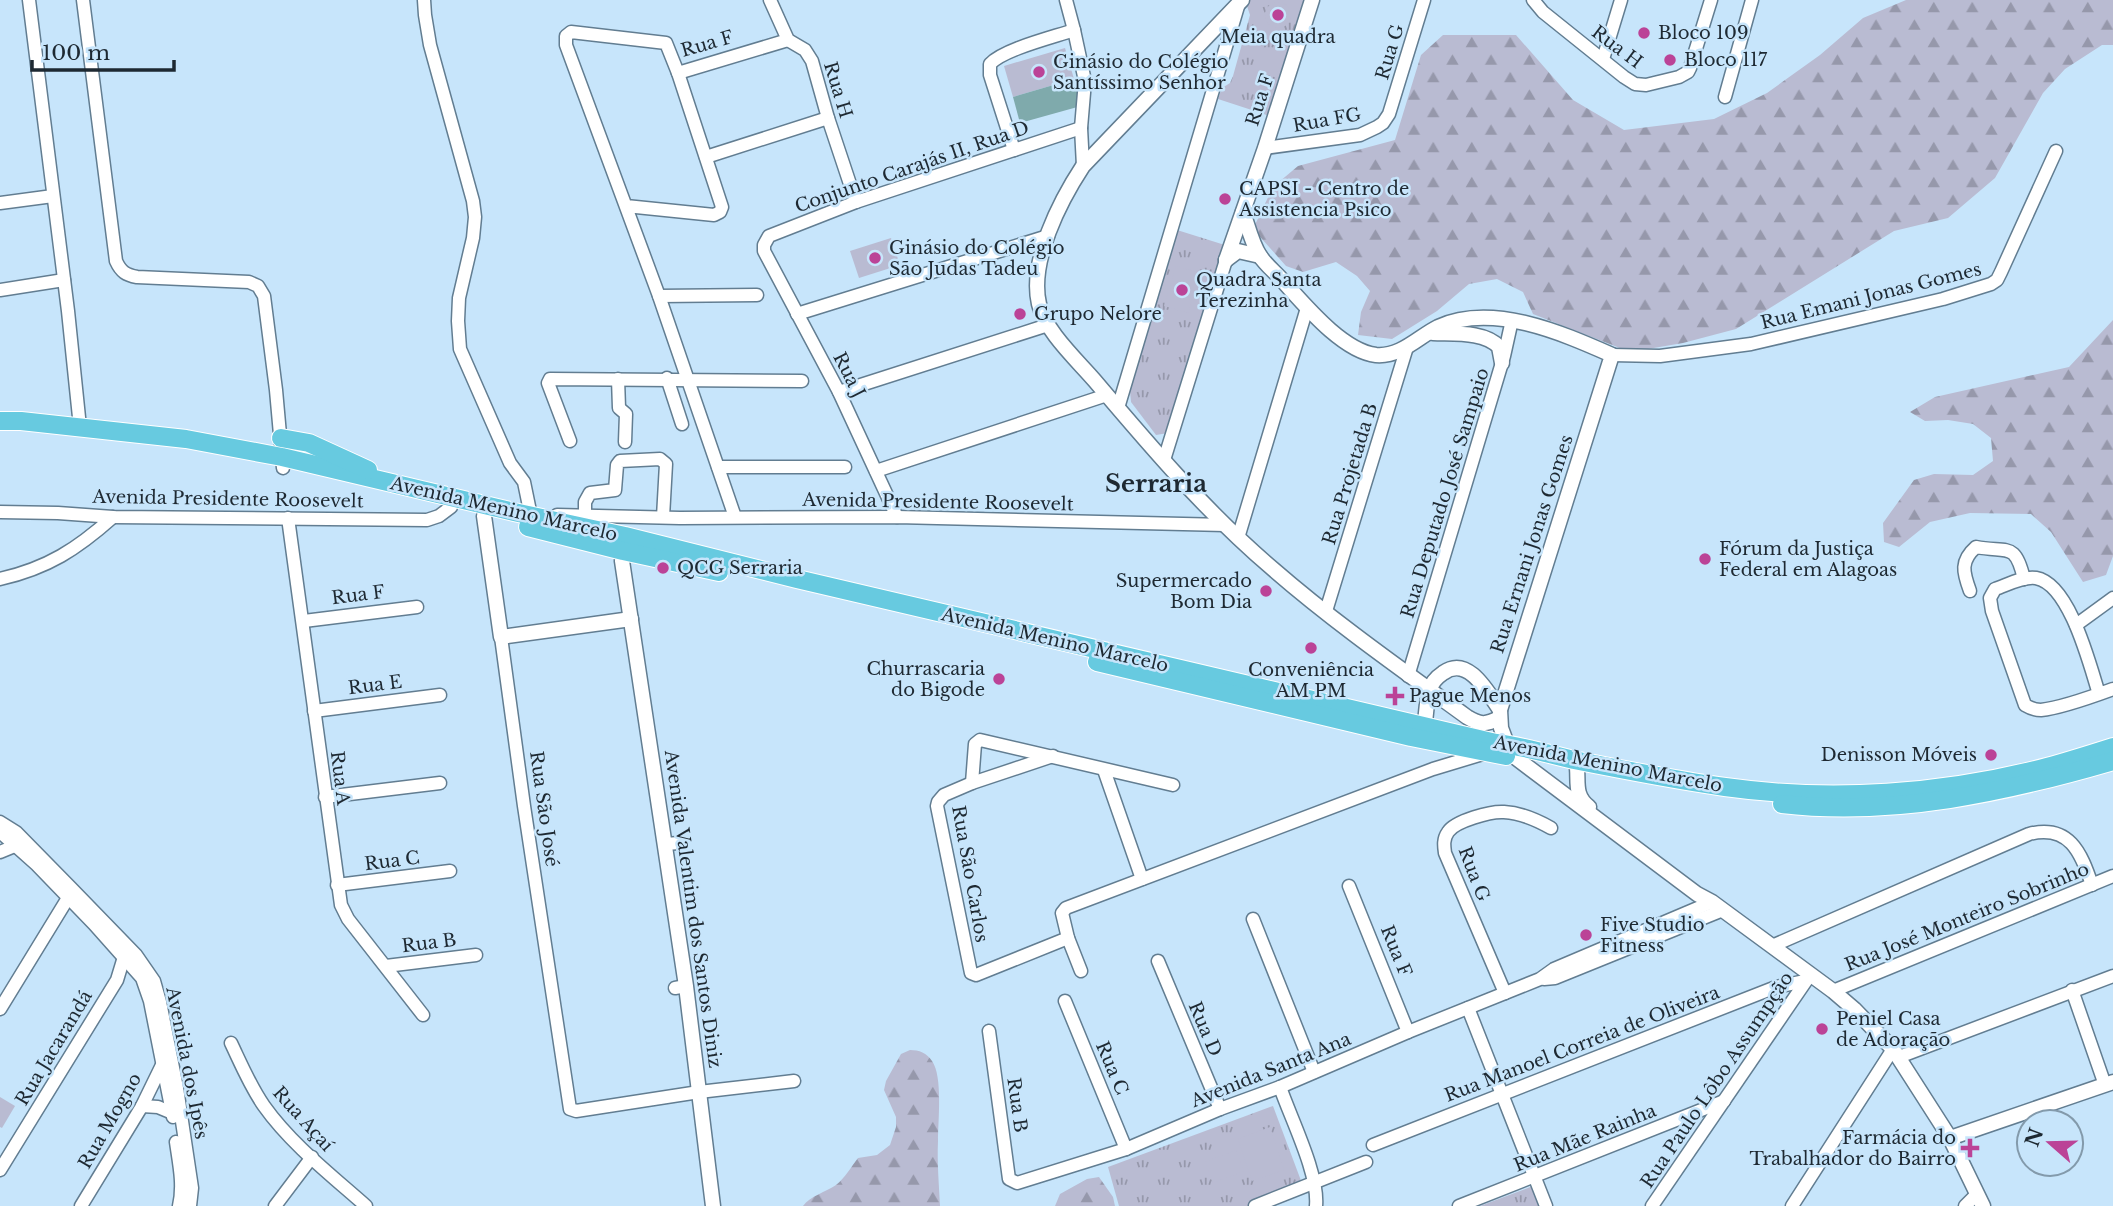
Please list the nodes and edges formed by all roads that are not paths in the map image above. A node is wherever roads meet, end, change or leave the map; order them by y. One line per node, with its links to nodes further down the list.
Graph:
1 (29, 0): 27 (street)
2 (83, 0): 59 (street)
3 (424, 0): 73 (street)
4 (770, 0): 15 (street, Rua H)
5 (1081, 0): 13 (street)
6 (1312, 0): 22 (street, Rua F)
7 (1424, 0): 19 (street, Rua G)
8 (1533, 0): 16 (street, Rua H)
9 (1622, 0): 16 (street)
10 (1711, 0): 16 (street, Rua H)
11 (1752, 0): 18 (street)
12 (1241, 1): 26 (street); 54 (street)
13 (1068, 5): 14 (street)
14 (1074, 30): 21 (street); 23 (street)
15 (788, 40): 17 (street, Rua F); 20 (street, Rua H)
16 (1603, 59)
17 (678, 73): 25 (street); 30 (street)
18 (1725, 97)
19 (1389, 114): 22 (street, Rua FG)
20 (828, 118): 25 (street); 28 (street, Rua H)
21 (1081, 128): 23 (street, Conjunto Carajás II, Rua D); 26 (street)
22 (1265, 149): 31 (street, Rua F)
23 (1014, 150): 28 (street, Conjunto Carajás II, Rua D)
24 (2056, 151): 46 (street, Rua Emani Jonas Gomes)
25 (706, 157): 30 (street)
26 (1083, 166): 32 (street)
27 (53, 195): 29 (street); 36 (street)
28 (856, 202): 33 (street, Conjunto Carajás II, Rua D)
29 (0, 203)
30 (626, 206): 39 (street)
31 (1243, 212): 34 (street); 35 (street, Rua F)
32 (1048, 236): 41 (street); 43 (street)
33 (764, 251): 41 (street, Rua J)
34 (1260, 256): 35 (street); 40 (street)
35 (1226, 260): 62 (street)
36 (64, 280): 37 (street); 57 (street)
37 (0, 290)
38 (757, 295): 39 (street)
39 (659, 296): 49 (street)
40 (1307, 308): 45 (street); 79 (street)
41 (797, 314): 52 (street, Rua J)
42 (1512, 320): 44 (street); 46 (street); 47 (street, Rua Deputado José Sampaio)
43 (1048, 325): 52 (street); 53 (street)
44 (1428, 332): 45 (street); 47 (street)
45 (1407, 347): 86 (street, Rua Projetada B)
46 (1612, 355): 97 (street, Rua Ernani Jonas Gomes)
47 (1502, 363): 91 (street, Rua Deputado José Sampaio)
48 (667, 378): 49 (street); 50 (street); 56 (street)
49 (686, 378): 51 (street); 64 (street)
50 (618, 379): 60 (street); 61 (street)
51 (802, 380)
52 (839, 392): 66 (street, Rua J)
53 (1107, 395): 54 (street); 66 (street)
54 (1118, 408): 62 (street)
55 (0, 421): 57 (main road, Avenida Menino Marcelo)
56 (682, 424)
57 (80, 427): 63 (main road, Avenida Menino Marcelo)
58 (0, 432): 63 (main road, Avenida Menino Marcelo)
59 (281, 438): 63 (street); 67 (main road)
60 (570, 441)
61 (625, 442)
62 (1164, 460): 78 (street)
63 (282, 463): 67 (main road, Avenida Menino Marcelo); 68 (main road, Avenida Menino Marcelo)
64 (718, 467): 65 (street); 75 (street)
65 (845, 467)
66 (876, 471): 76 (street, Rua J)
67 (399, 486): 73 (main road, Avenida Menino Marcelo)
68 (451, 507): 70 (main road, Avenida Menino Marcelo); 77 (street, Avenida Presidente Roosevelt)
69 (0, 512): 72 (street, Avenida Presidente Roosevelt)
70 (484, 516): 80 (main road, Avenida Menino Marcelo); 90 (street, Rua São José)
71 (584, 516): 73 (street, Avenida Presidente Roosevelt); 74 (street, Avenida Presidente Roosevelt); 74 (street)
72 (114, 517): 77 (street, Avenida Presidente Roosevelt); 81 (street)
73 (537, 517): 80 (main road, Avenida Menino Marcelo)
74 (663, 517): 75 (street, Avenida Presidente Roosevelt)
75 (735, 517): 76 (street, Avenida Presidente Roosevelt)
76 (897, 517): 78 (street, Avenida Presidente Roosevelt)
77 (288, 519): 88 (street, Rua A)
78 (1225, 525): 79 (street)
79 (1238, 538): 86 (street)
80 (624, 544): 87 (street, Avenida Valentim dos Santos Diniz); 98 (main road, Avenida Menino Marcelo)
81 (0, 579)
82 (2030, 579): 83 (street); 89 (street); 94 (street)
83 (1970, 591)
84 (2113, 598): 89 (street)
85 (417, 607): 88 (street, Rua F)
86 (1326, 611): 91 (street)
87 (631, 618): 90 (street); 151 (street, Avenida Valentim dos Santos Diniz)
88 (304, 621): 96 (street, Rua A)
89 (2076, 625): 94 (street)
90 (501, 637): 151 (street, Rua São José)
91 (1408, 676): 93 (street)
92 (2113, 689): 94 (street)
93 (1429, 691): 97 (street); 97 (street); 98 (street)
94 (2099, 694)
95 (440, 695): 96 (street, Rua E)
96 (314, 711): 109 (street, Rua A)
97 (1500, 714): 100 (street)
98 (1423, 732): 100 (main road, Avenida Menino Marcelo); 101 (main road, Avenida Menino Marcelo)
99 (2113, 747): 104 (main road, Avenida Menino Marcelo)
100 (1512, 751): 101 (main road, Avenida Menino Marcelo); 104 (main road, Avenida Menino Marcelo); 122 (street)
101 (1486, 753): 117 (street)
102 (1052, 756): 105 (street); 107 (street, Rua São Carlos); 107 (street)
103 (2113, 761): 104 (main road, Avenida Menino Marcelo)
104 (1577, 766): 122 (street)
105 (1104, 770): 108 (street); 117 (street)
106 (440, 783): 109 (street)
107 (972, 783): 124 (street, Rua São Carlos)
108 (1173, 785)
109 (325, 797): 118 (street, Rua A)
110 (0, 822): 146 (street, Avenida dos Ipês)
111 (1551, 828): 137 (street, Rua G)
112 (0, 832): 113 (street, Avenida dos Ipês)
113 (17, 845): 114 (street); 121 (street, Avenida dos Ipês)
114 (0, 852)
115 (450, 871): 118 (street, Rua C)
116 (2113, 876): 119 (street, Rua José Monteiro Sobrinho)
117 (1142, 879): 124 (street)
118 (337, 885): 129 (street, Rua A)
119 (2092, 885): 125 (street); 136 (street, Rua José Monteiro Sobrinho)
120 (1349, 886): 143 (street, Rua F)
121 (68, 898): 127 (street, Avenida dos Ipês); 140 (street)
122 (1718, 906): 125 (street); 137 (street, Avenida Santa Ana)
123 (1253, 919): 147 (street)
124 (1068, 938): 130 (street)
125 (1772, 946): 133 (street)
126 (476, 955): 129 (street, Rua B)
127 (124, 957): 132 (street, Avenida dos Ipês); 134 (street, Rua Jacarandá)
128 (1158, 961): 155 (street, Rua D)
129 (386, 966): 141 (street, Rua A)
130 (1081, 971)
131 (2113, 976): 135 (street)
132 (142, 978): 134 (street); 146 (street, Avenida dos Ipês)
133 (1808, 978): 136 (street); 152 (street, Rua Manoel Correia de Oliveira); 153 (street, Rua Paulo Lôbo Assumpção)
134 (117, 980): 162 (street, Rua Jacarandá)
135 (2073, 990): 145 (street); 149 (street)
136 (1833, 991): 145 (street)
137 (1505, 993): 139 (street, Avenida Santa Ana)
138 (1065, 1001): 159 (street, Rua C)
139 (1468, 1008): 143 (street, Avenida Santa Ana); 152 (street)
140 (0, 1009)
141 (423, 1015)
142 (989, 1031): 164 (street, Rua B)
143 (1408, 1032): 147 (street, Avenida Santa Ana)
144 (231, 1043): 160 (street, Rua Açaí)
145 (1896, 1053): 157 (street); 178 (street)
146 (167, 1058): 154 (street, Rua Mogno); 156 (street, Avenida dos Ipês)
147 (1314, 1072): 150 (street, Avenida Santa Ana)
148 (794, 1081): 151 (street)
149 (2109, 1084): 157 (street)
150 (1280, 1087): 155 (street, Avenida Santa Ana); 165 (street)
151 (699, 1092): 172 (street, Avenida Valentim dos Santos Diniz)
152 (1502, 1094): 158 (street, Rua Manoel Correia de Oliveira); 163 (street)
153 (1724, 1101): 163 (street, Rua Mãe Rainha); 177 (street, Rua Paulo Lôbo Assumpção)
154 (142, 1106): 156 (street); 167 (street, Rua Mogno)
155 (1220, 1109): 159 (street, Avenida Santa Ana)
156 (176, 1114): 168 (street, Avenida dos Ipês); 169 (street, Avenida dos Ipês)
157 (1950, 1138): 166 (street)
158 (1373, 1145)
159 (1126, 1149): 164 (street, Avenida Santa Ana)
160 (312, 1157): 170 (street); 171 (street, Rua Açaí)
161 (1366, 1162): 165 (street)
162 (0, 1170)
163 (1534, 1177): 175 (street, Rua Mãe Rainha); 176 (street)
164 (1013, 1182)
165 (1315, 1183): 173 (street); 174 (street)
166 (1980, 1200): 179 (street)
167 (81, 1206)
168 (178, 1206)
169 (190, 1206)
170 (275, 1206)
171 (366, 1206)
172 (713, 1206)
173 (1255, 1206)
174 (1316, 1206)
175 (1459, 1206)
176 (1546, 1206)
177 (1652, 1206)
178 (1792, 1206)
179 (1965, 1206)

